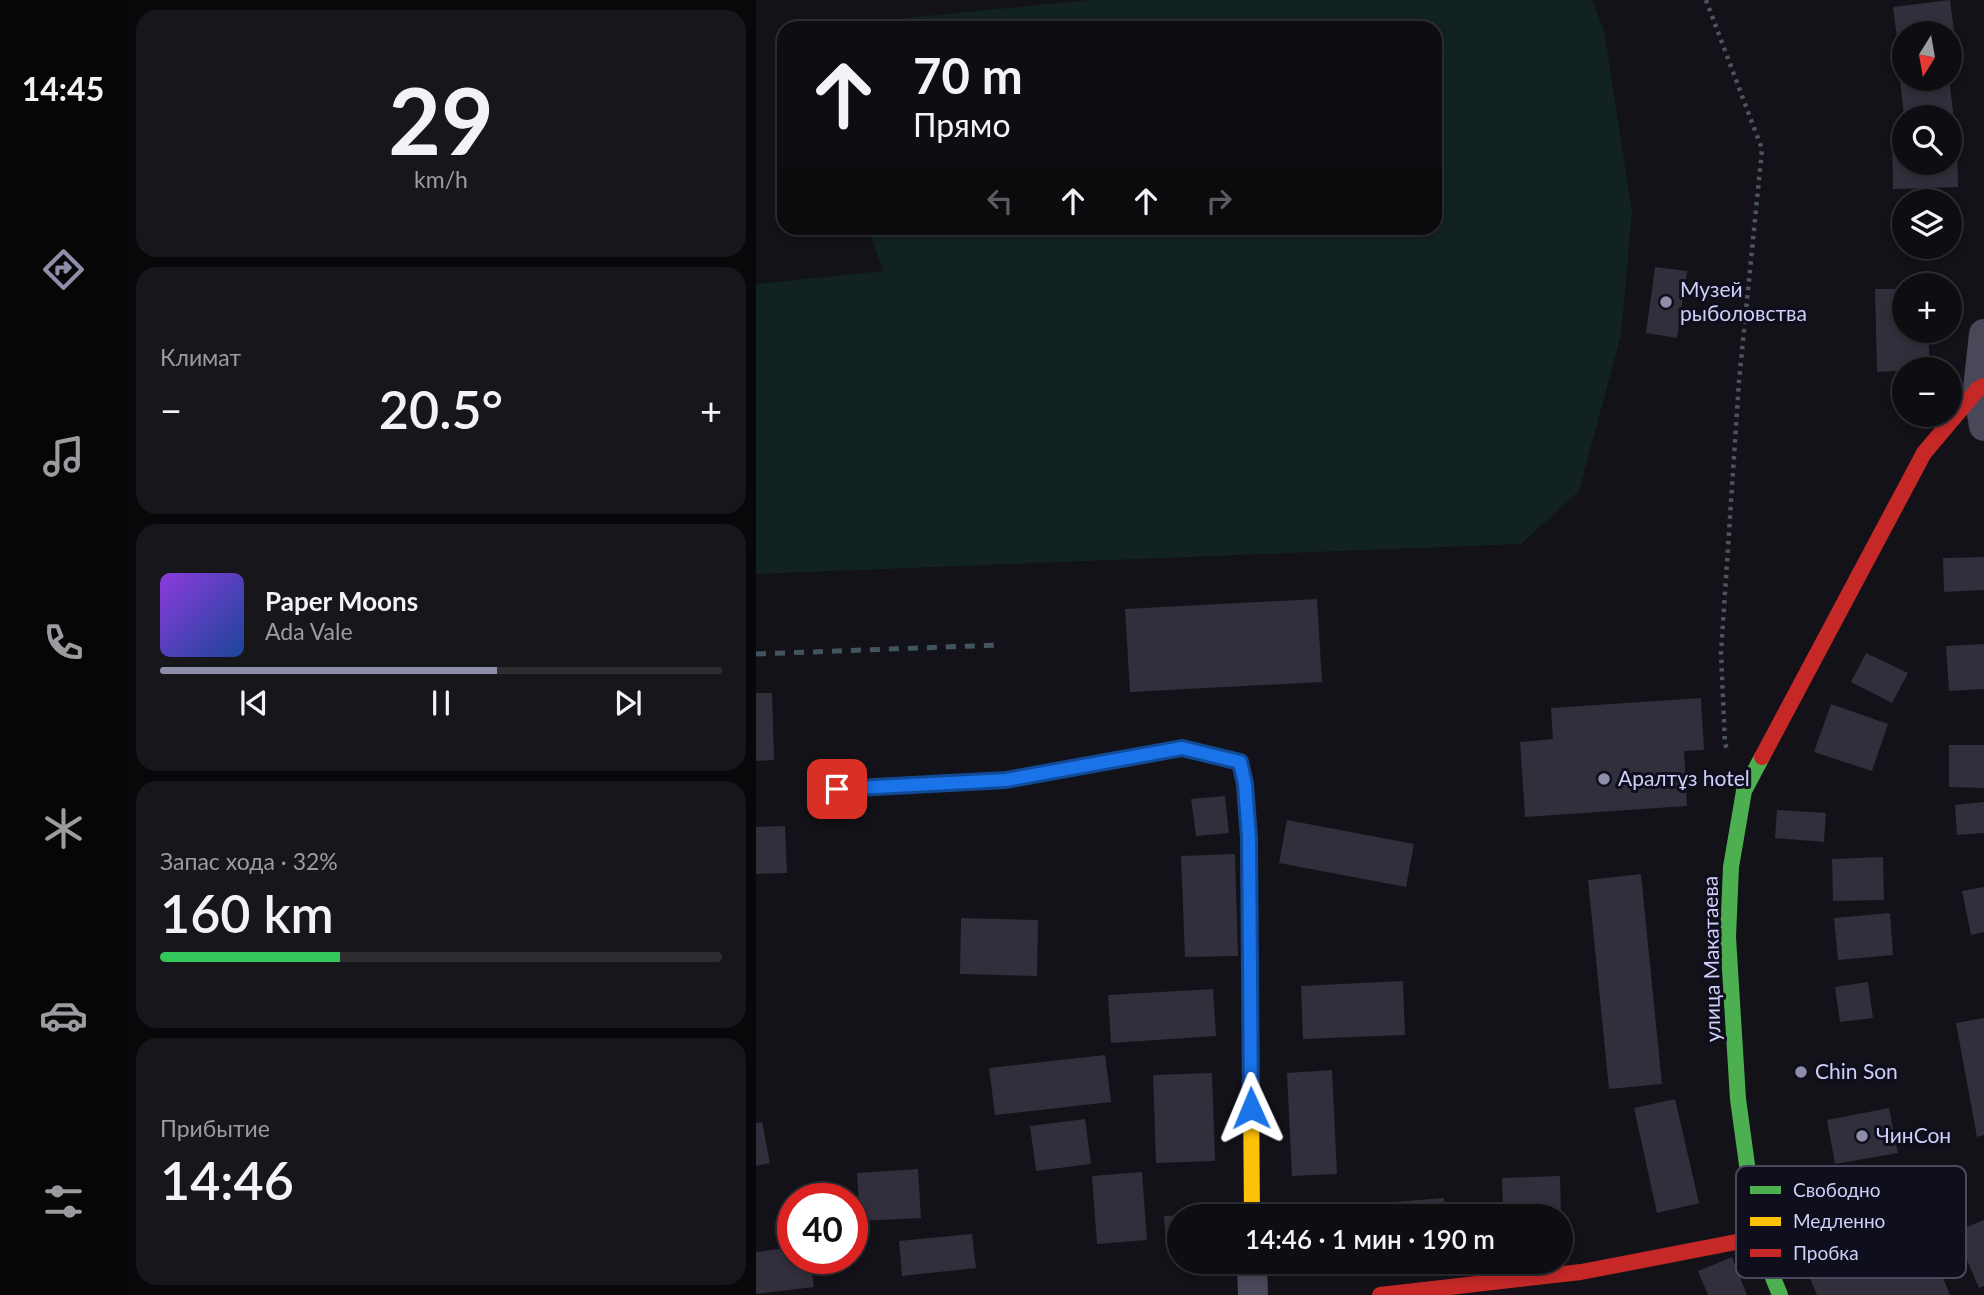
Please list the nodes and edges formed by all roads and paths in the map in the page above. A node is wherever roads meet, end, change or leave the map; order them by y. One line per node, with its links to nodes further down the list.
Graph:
1 (1706, 0): 6 (path)
2 (1984, 334): 3 (street)
3 (1981, 387): 4 (street); 6 (street, улица Макатаева)
4 (1984, 426)
5 (837, 789): 7 (lane)
6 (1744, 791): 8 (street, улица Макатаева)
7 (1249, 838): 9 (street)
8 (1747, 1166)
9 (1252, 1204)
10 (1736, 1242): 14 (street)
11 (1252, 1274): 13 (street)
12 (1773, 1278): 15 (street, улица Макатаева)
13 (1253, 1295)
14 (1380, 1295)
15 (1780, 1295)

